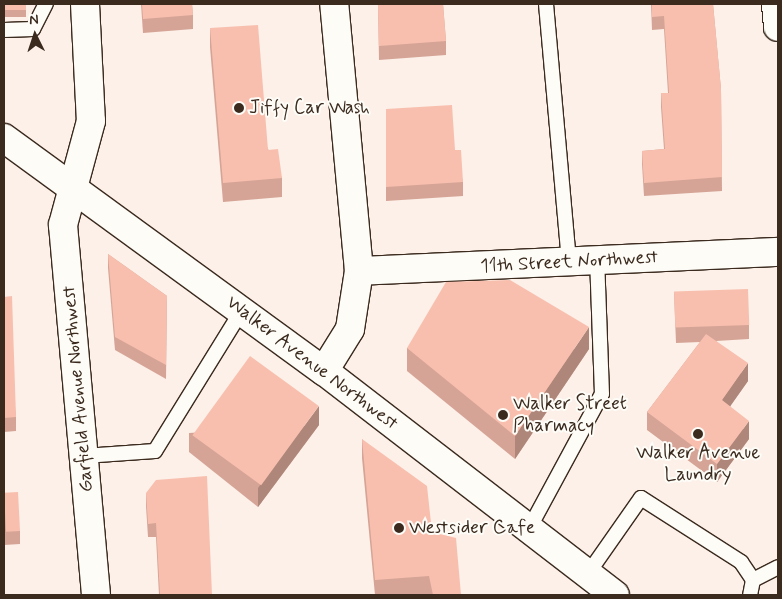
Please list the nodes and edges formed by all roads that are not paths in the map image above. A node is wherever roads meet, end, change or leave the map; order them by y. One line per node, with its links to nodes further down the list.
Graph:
1 (46, 4): 7 (lane)
2 (85, 4): 9 (street, Garfield Avenue Northwest)
3 (334, 4): 13 (street)
4 (546, 4): 12 (lane)
5 (776, 4): 6 (street)
6 (778, 27)
7 (4, 30)
8 (4, 138): 9 (street, Walker Avenue Northwest)
9 (71, 184): 14 (street, Walker Avenue Northwest); 16 (street, Garfield Avenue Northwest)
10 (778, 252): 11 (street, 11th Street Northwest)
11 (597, 260): 12 (street, 11th Street Northwest); 17 (lane)
12 (569, 262): 13 (street, 11th Street Northwest)
13 (359, 271): 15 (street)
14 (242, 310): 15 (street, Walker Avenue Northwest); 16 (lane)
15 (324, 371): 17 (street, Walker Avenue Northwest)
16 (84, 456): 21 (street, Garfield Avenue Northwest)
17 (530, 526): 19 (street, Walker Avenue Northwest)
18 (778, 567): 20 (lane)
19 (587, 575): 20 (lane); 22 (street, Walker Avenue Northwest)
20 (753, 580): 23 (lane)
21 (89, 595)
22 (616, 595)
23 (750, 595)

